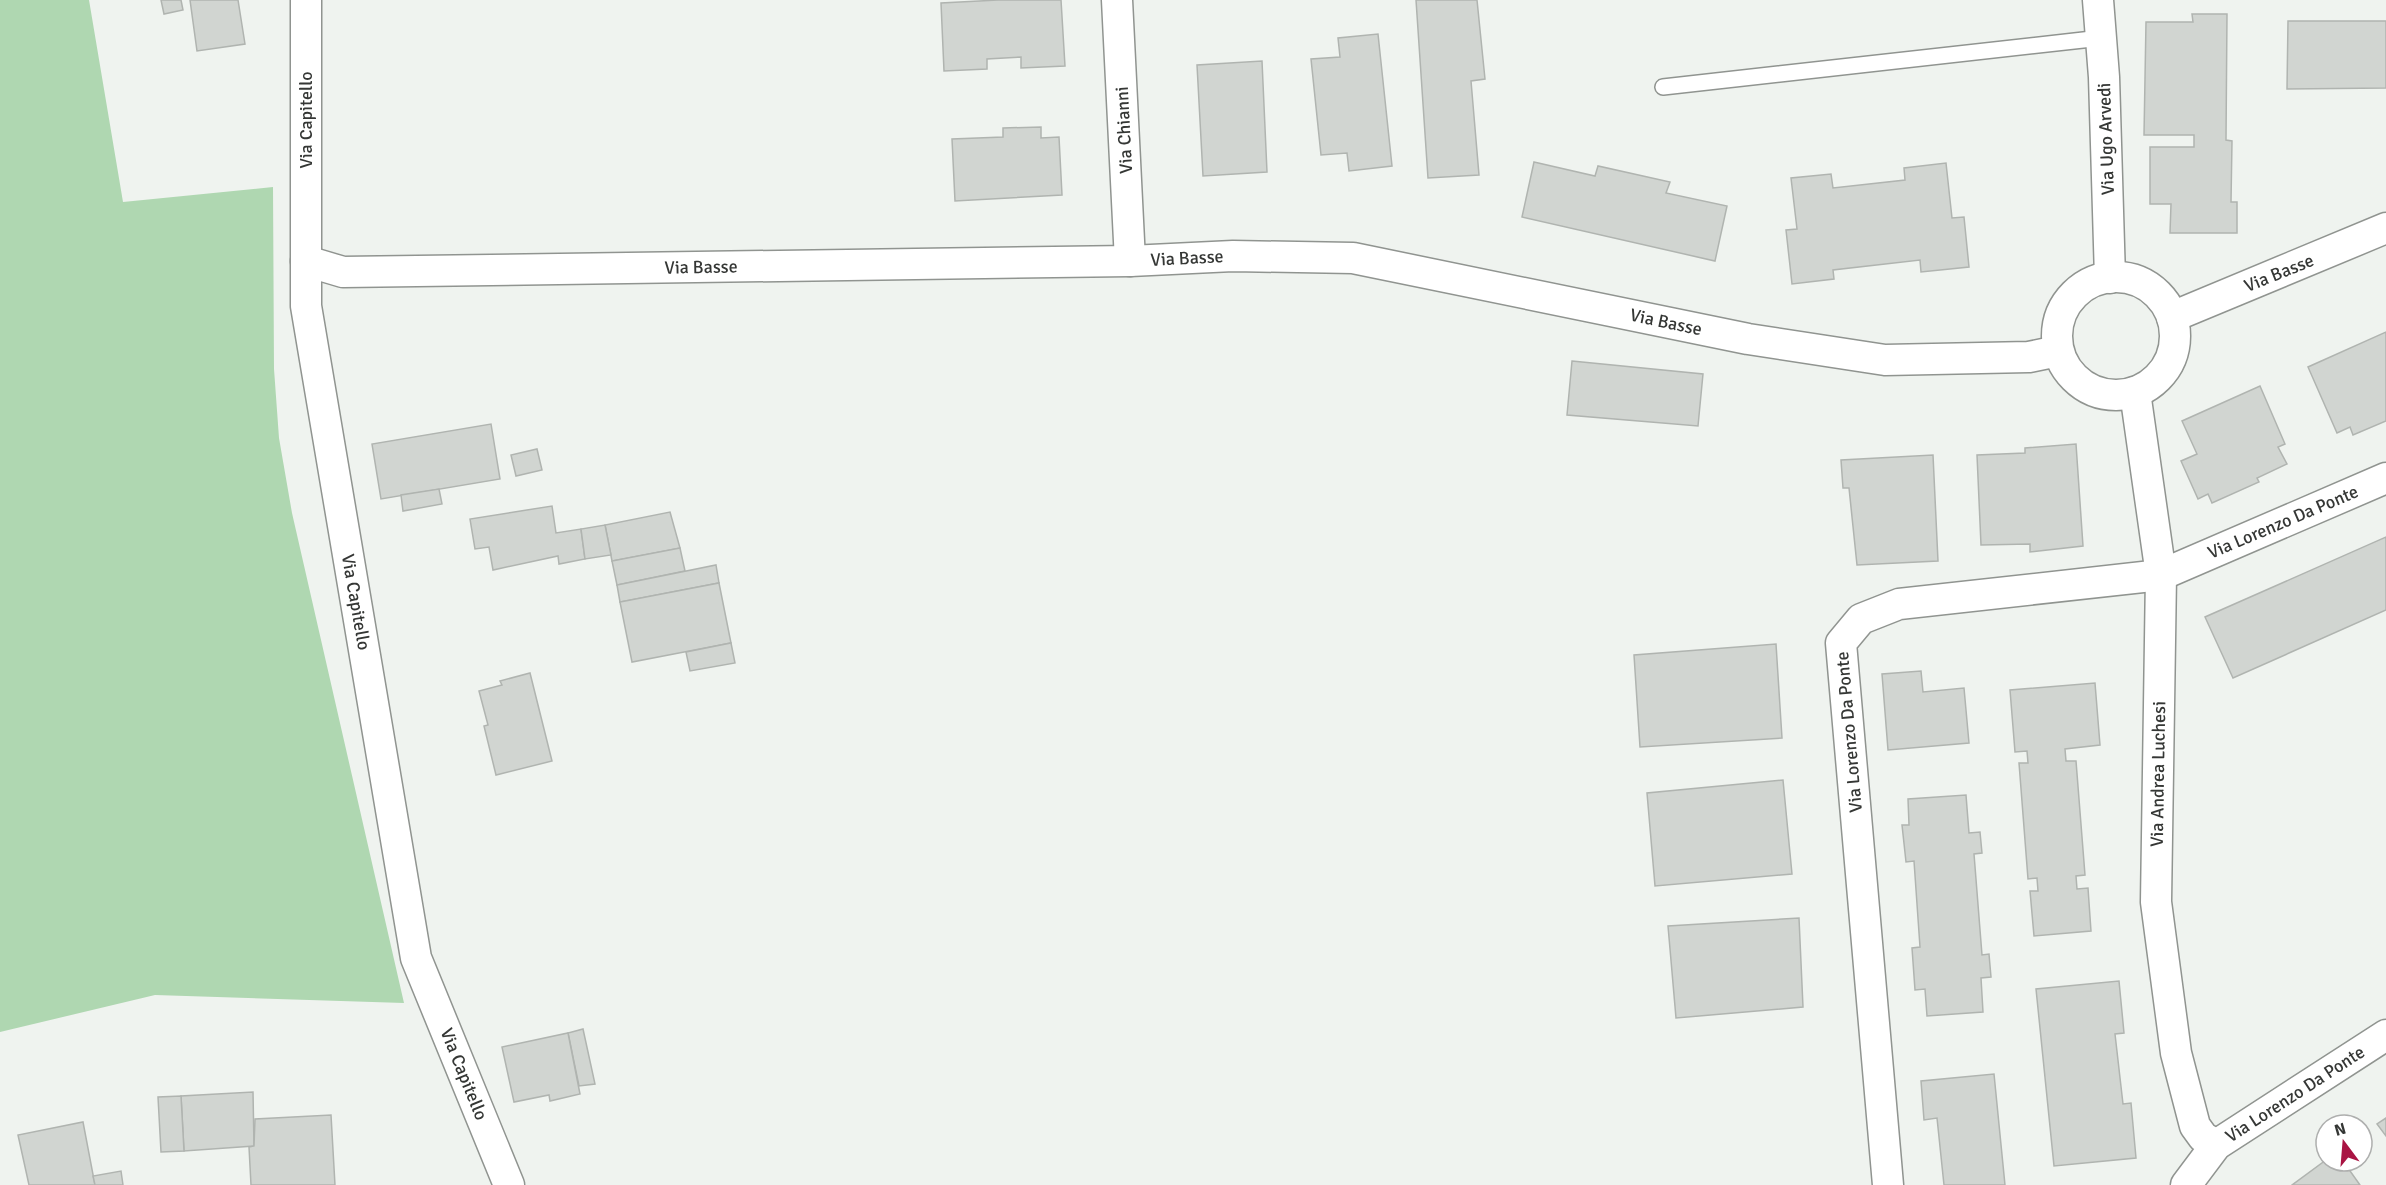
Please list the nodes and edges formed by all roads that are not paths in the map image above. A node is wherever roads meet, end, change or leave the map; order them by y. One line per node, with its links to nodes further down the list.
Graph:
1 (306, 0): 7 (street, Via Capitello)
2 (1117, 0): 8 (street, Via Chianni)
3 (2098, 0): 4 (street, Via Ugo Arvedi)
4 (2101, 38): 5 (lane); 9 (street, Via Ugo Arvedi)
5 (1663, 87)
6 (2386, 228): 10 (street, Via Basse)
7 (306, 261): 8 (street, Via Basse); 17 (street, Via Capitello)
8 (1130, 261): 11 (street, Via Basse)
9 (2110, 278): 10 (street); 11 (street)
10 (2172, 317): 12 (street)
11 (2058, 351): 12 (street)
12 (2135, 392): 14 (street, Via Andrea Luchesi)
13 (2386, 478): 14 (street, Via Lorenzo Da Ponte)
14 (2161, 575): 16 (street, Via Andrea Luchesi); 18 (street, Via Lorenzo Da Ponte)
15 (2386, 1035): 16 (street, Via Lorenzo Da Ponte)
16 (2216, 1145): 19 (street, Via Lorenzo Da Ponte)
17 (509, 1185)
18 (1888, 1185)
19 (2186, 1185)

